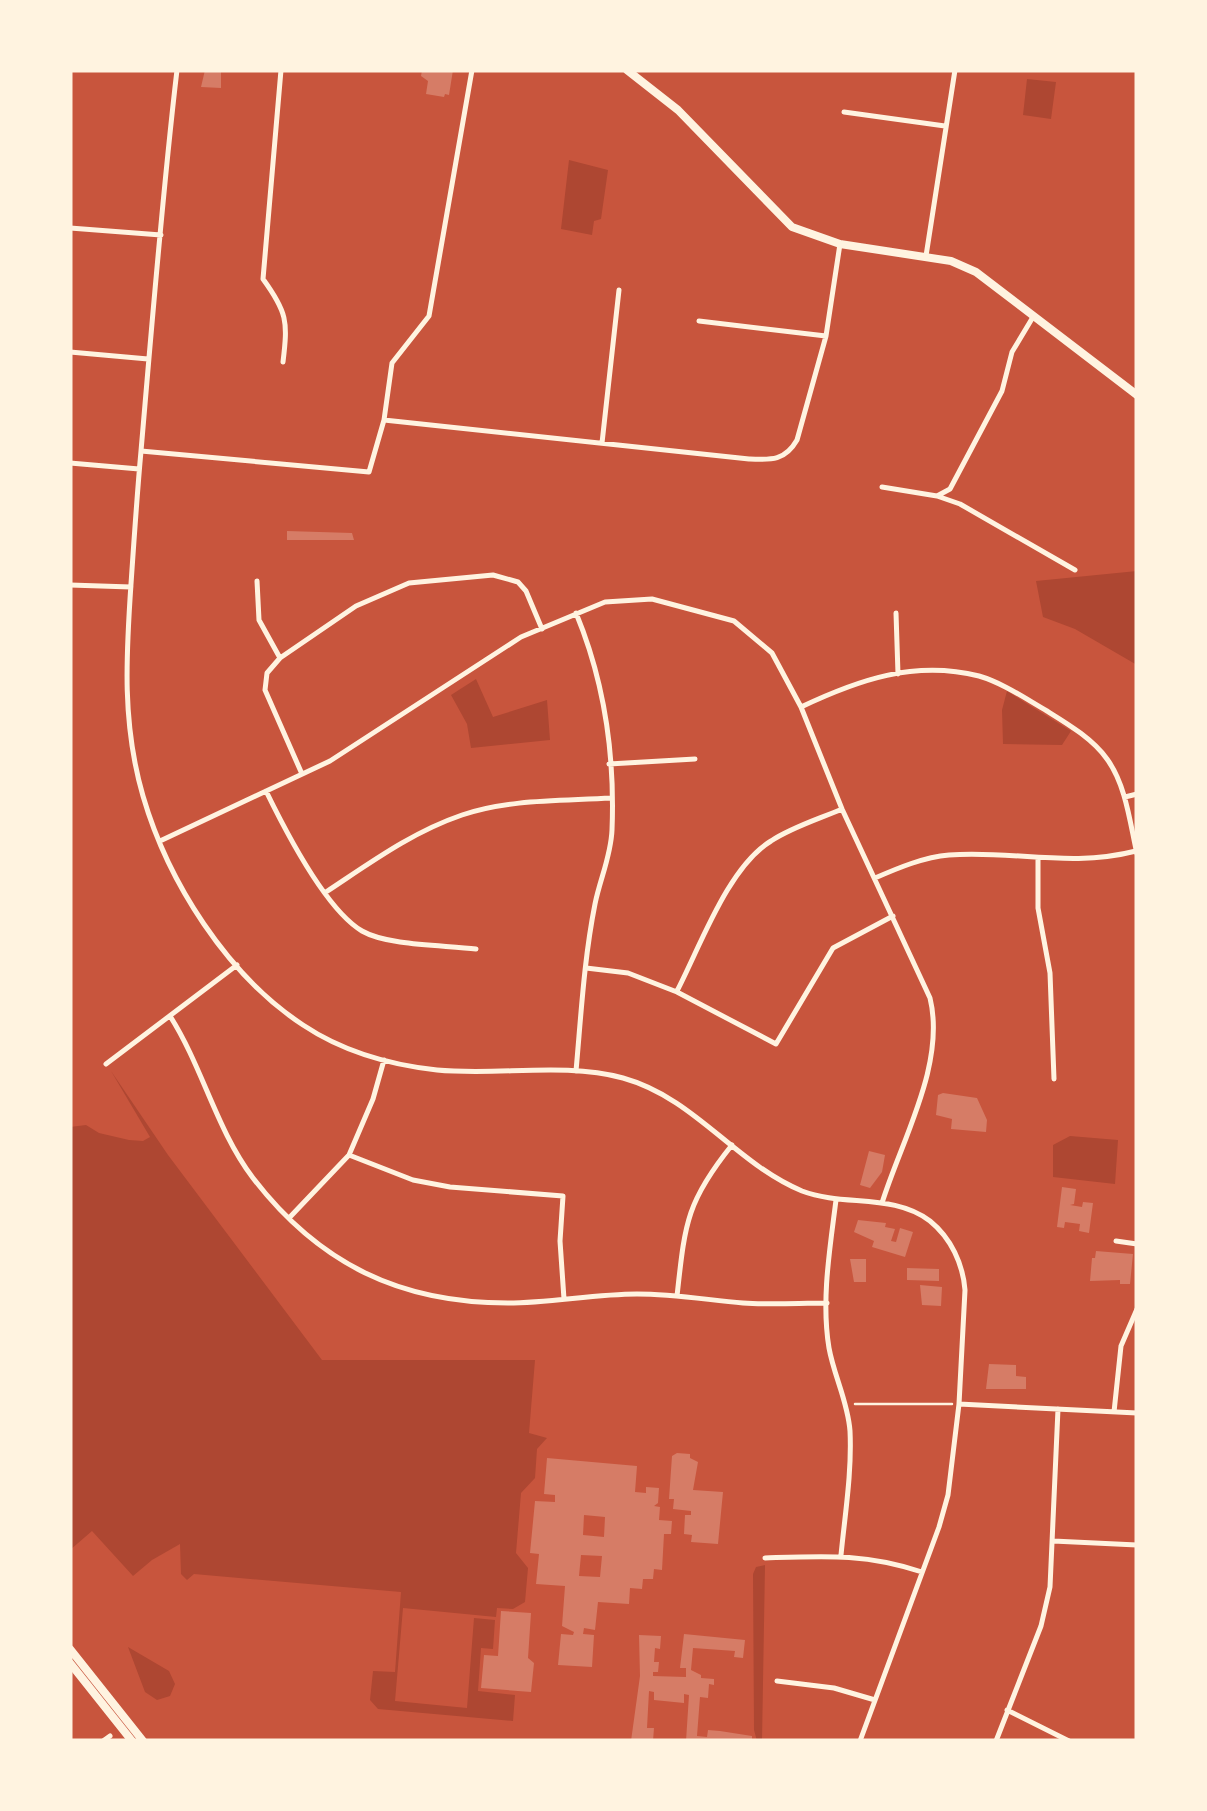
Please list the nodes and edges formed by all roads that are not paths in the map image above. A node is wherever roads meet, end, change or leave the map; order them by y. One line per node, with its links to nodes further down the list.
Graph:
1 (177, 70): 9 (street)
2 (281, 70): 18 (street)
3 (472, 70): 20 (street)
4 (627, 70): 10 (main road)
5 (955, 70): 7 (street)
6 (844, 112): 7 (street)
7 (945, 126): 11 (street)
8 (70, 228): 9 (street)
9 (161, 234): 17 (street)
10 (840, 244): 11 (main road); 15 (street)
11 (926, 256): 13 (main road)
12 (619, 290): 21 (street)
13 (1033, 317): 19 (main road); 26 (street)
14 (700, 321): 15 (street)
15 (826, 336): 21 (street)
16 (70, 352): 17 (street)
17 (148, 359): 22 (street)
18 (284, 362)
19 (1137, 395)
20 (384, 420): 21 (street); 22 (street)
21 (602, 443)
22 (140, 451): 24 (street)
23 (70, 463): 24 (street)
24 (139, 469): 30 (street)
25 (882, 487): 26 (street)
26 (937, 496): 27 (street)
27 (1074, 570)
28 (257, 580): 34 (street)
29 (70, 585): 30 (street)
30 (131, 587): 45 (street)
31 (896, 613): 35 (street)
32 (576, 614): 33 (street); 36 (street); 38 (street)
33 (542, 629): 34 (street); 39 (street)
34 (280, 658): 39 (street)
35 (898, 674): 36 (street); 42 (street)
36 (801, 707): 44 (street)
37 (695, 759): 38 (street)
38 (609, 764): 43 (street)
39 (303, 774): 40 (street)
40 (266, 791): 45 (street); 49 (street)
41 (1137, 794): 42 (street)
42 (1124, 797): 46 (street)
43 (611, 798): 49 (street); 53 (street)
44 (842, 809): 48 (street); 54 (street)
45 (160, 840): 52 (street)
46 (1137, 853): 47 (street)
47 (1038, 858): 48 (street); 59 (street)
48 (875, 878): 50 (street)
49 (326, 892): 51 (street)
50 (893, 916): 54 (street); 63 (street)
51 (476, 949)
52 (237, 965): 55 (street); 56 (street)
53 (586, 968): 54 (street); 58 (street)
54 (677, 992)
55 (170, 1016): 57 (street); 64 (street)
56 (384, 1060): 58 (street); 61 (street)
57 (106, 1064)
58 (576, 1071): 60 (street)
59 (1054, 1079)
60 (732, 1145): 62 (street); 67 (street)
61 (349, 1155): 64 (street); 68 (street)
62 (836, 1200): 63 (street); 69 (street)
63 (882, 1202): 71 (street)
64 (290, 1217): 68 (street)
65 (1116, 1241): 66 (street)
66 (1137, 1244)
67 (677, 1296): 68 (street); 69 (street)
68 (564, 1299)
69 (827, 1303): 77 (street)
70 (1137, 1309): 73 (street)
71 (958, 1404): 72 (street); 79 (street)
72 (1058, 1409): 73 (street); 75 (street)
73 (1114, 1412): 74 (street)
74 (1137, 1413)
75 (1053, 1541): 76 (street); 84 (street)
76 (1137, 1545)
77 (840, 1555): 78 (street); 79 (street)
78 (765, 1558)
79 (922, 1572): 83 (street)
80 (70, 1649): 88 (main road)
81 (70, 1663): 87 (main road)
82 (778, 1681): 83 (street)
83 (876, 1700): 89 (street)
84 (1007, 1710): 90 (street); 91 (street)
85 (110, 1736): 86 (street)
86 (103, 1741)
87 (132, 1741)
88 (143, 1741)
89 (860, 1741)
90 (996, 1741)
91 (1069, 1741)

